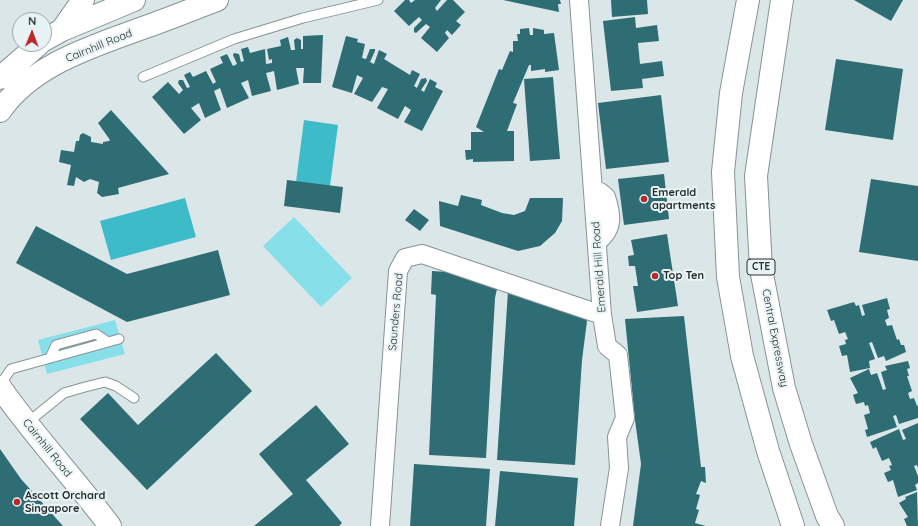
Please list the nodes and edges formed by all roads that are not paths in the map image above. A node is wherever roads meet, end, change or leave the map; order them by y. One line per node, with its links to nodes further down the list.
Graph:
1 (83, 0): 10 (main road)
2 (217, 0): 9 (main road)
3 (378, 0): 8 (lane)
4 (579, 0): 18 (street, Emerald Hill Road)
5 (748, 0): 26 (main road)
6 (782, 0): 27 (main road, Central Expressway / CTE)
7 (129, 1): 9 (main road, Cairnhill Road); 11 (main road, Cairnhill Road)
8 (351, 3): 15 (lane)
9 (138, 30): 14 (main road, Cairnhill Road)
10 (52, 33)
11 (52, 38)
12 (52, 42): 14 (main road)
13 (32, 52): 16 (main road, Cairnhill Road)
14 (68, 58): 17 (main road, Cairnhill Road)
15 (143, 77)
16 (0, 78)
17 (0, 111)
18 (602, 315): 24 (street, Saunders Road); 25 (street, Emerald Hill Road)
19 (118, 339): 20 (lane)
20 (0, 386): 22 (main road, Cairnhill Road)
21 (134, 398): 22 (lane)
22 (27, 423): 23 (main road, Cairnhill Road)
23 (110, 526)
24 (380, 526)
25 (610, 526)
26 (793, 526)
27 (833, 526)

